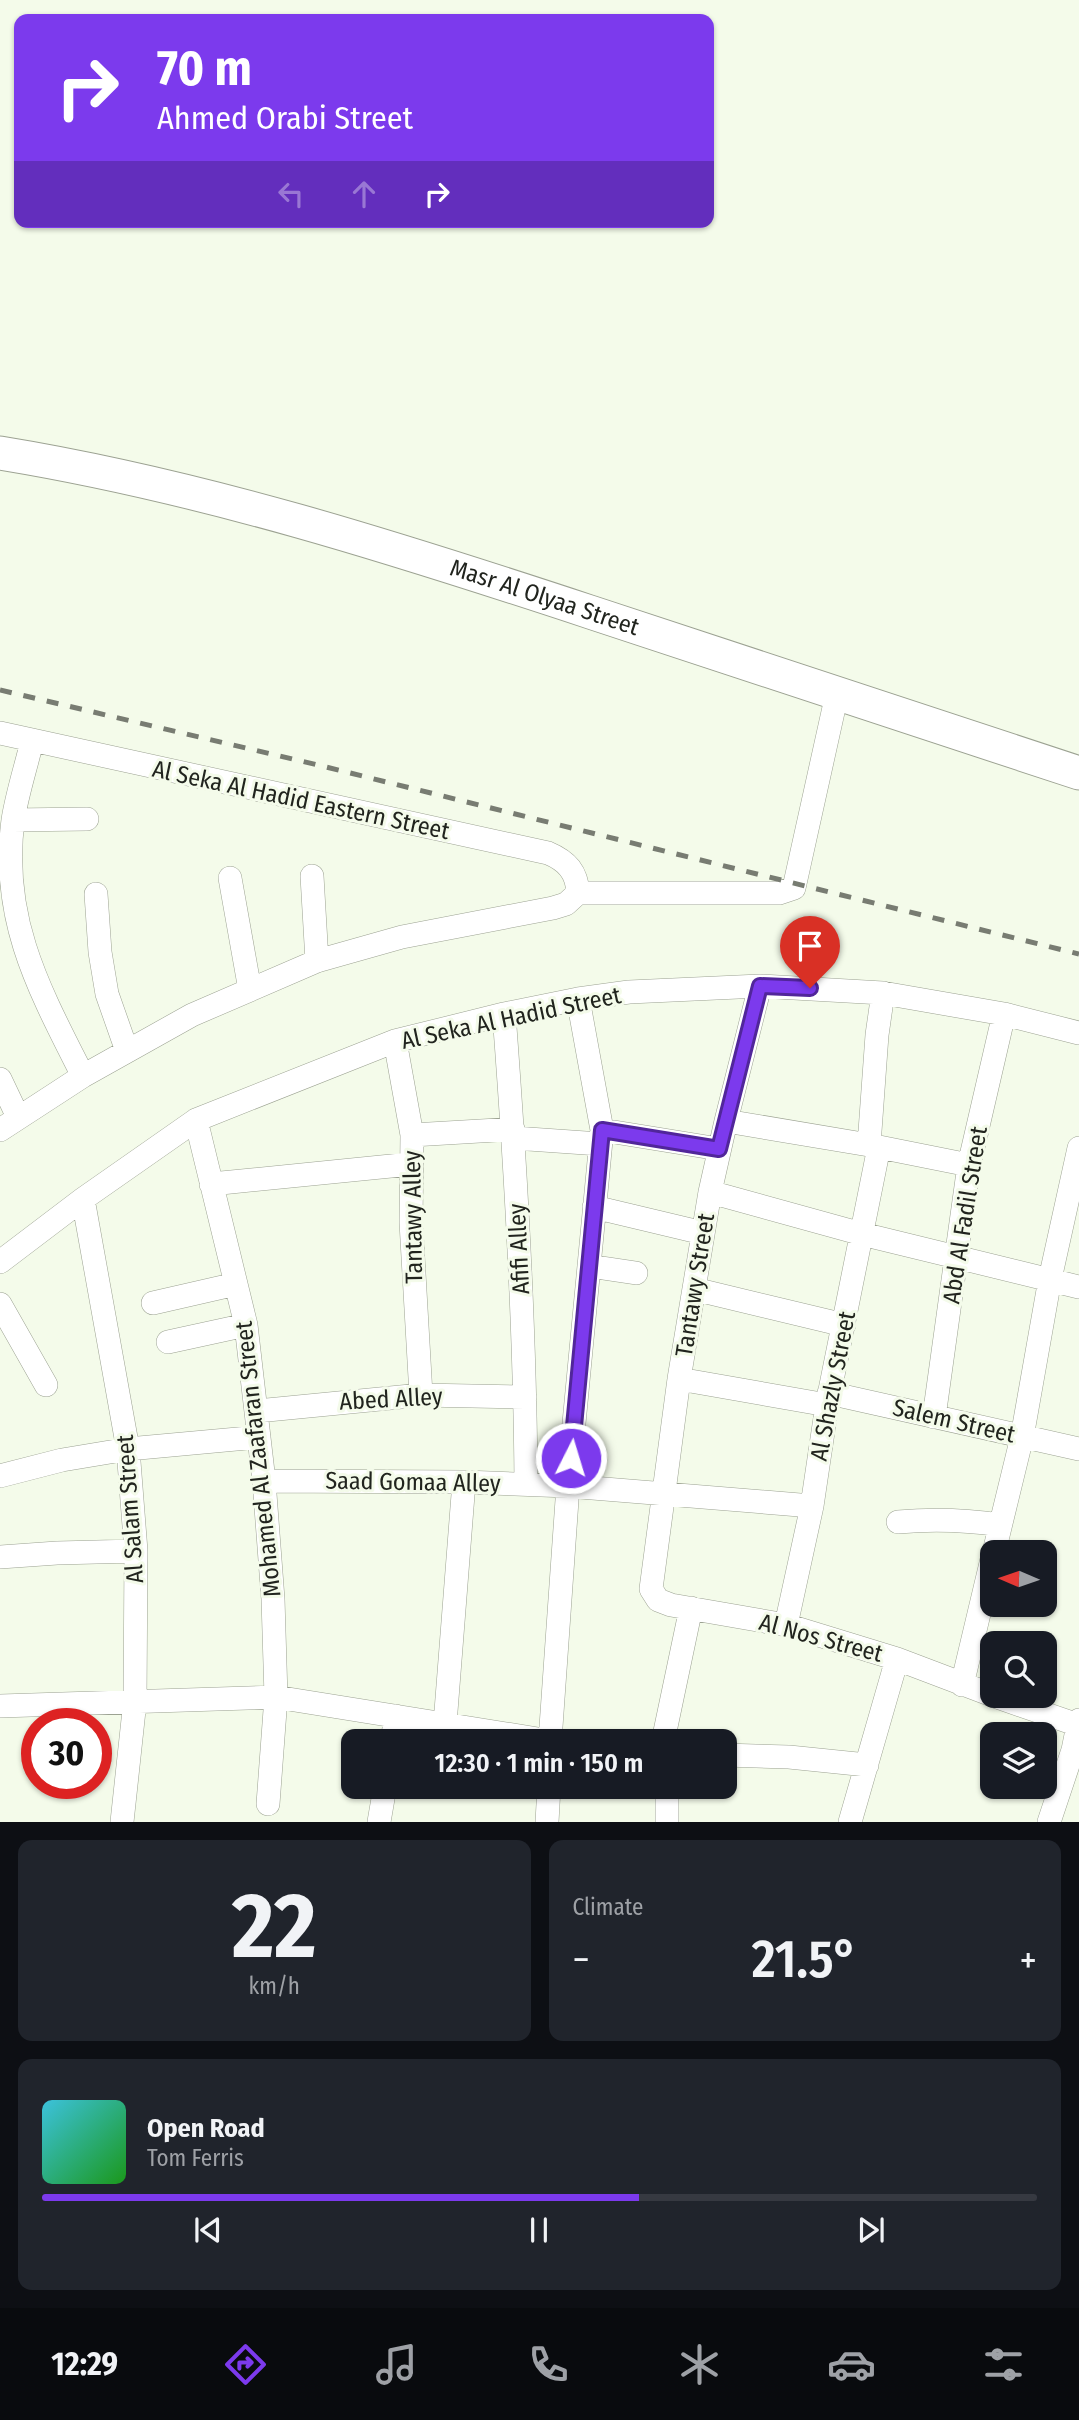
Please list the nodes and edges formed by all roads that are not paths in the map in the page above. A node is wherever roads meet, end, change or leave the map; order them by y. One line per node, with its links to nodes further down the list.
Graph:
1 (0, 453): 2 (street, Masr Al Olyaa Street)
2 (837, 694): 5 (street, Masr Al Olyaa Street); 10 (street)
3 (0, 733): 4 (street, Al Seka Al Hadid Eastern Street)
4 (32, 741): 7 (street); 10 (street, Al Seka Al Hadid Eastern Street)
5 (1079, 773)
6 (87, 819): 7 (street)
7 (13, 820): 12 (street)
8 (312, 876): 13 (street)
9 (230, 878): 15 (street)
10 (578, 893): 13 (street)
11 (96, 894): 22 (street)
12 (8, 926): 23 (street)
13 (317, 961): 15 (street)
14 (760, 986): 16 (street, Al Seka Al Hadid Street); 17 (street, Al Seka Al Hadid Street); 26 (street, Tantawy Street)
15 (250, 990): 22 (street)
16 (883, 993): 19 (street, Al Seka Al Hadid Street); 31 (street, Al Shazly Street)
17 (578, 999): 18 (street, Al Seka Al Hadid Street); 30 (street)
18 (504, 1014): 21 (street, Al Seka Al Hadid Street); 28 (street, Afifi Alley)
19 (1004, 1014): 20 (street, Al Seka Al Hadid Street); 35 (street, Abd Al Fadil Street)
20 (1079, 1033)
21 (395, 1041): 25 (street, Al Seka Al Hadid Street); 29 (street, Tantawy Alley)
22 (127, 1051): 23 (street)
23 (83, 1076): 27 (street)
24 (0, 1079): 27 (street)
25 (196, 1120): 36 (street, Mohamed Al Zaafaran Street); 38 (street, Al Seka Al Hadid Street)
26 (726, 1121): 31 (street); 33 (street, Tantawy Street)
27 (9, 1124)
28 (513, 1134): 29 (street); 30 (street); 58 (street, Afifi Alley)
29 (412, 1135): 34 (street, Tantawy Alley)
30 (601, 1137): 33 (street); 39 (street)
31 (874, 1146): 35 (street); 41 (street, Al Shazly Street)
32 (1079, 1148): 46 (street)
33 (719, 1149): 37 (street, Tantawy Street)
34 (411, 1164): 36 (street); 57 (street, Tantawy Alley)
35 (969, 1165): 42 (street, Abd Al Fadil Street)
36 (211, 1184): 47 (street, Mohamed Al Zaafaran Street)
37 (710, 1192): 40 (street, Tantawy Street); 41 (street)
38 (83, 1199): 43 (street, Al Seka Al Hadid Street); 64 (street, Al Salam Street)
39 (594, 1207): 40 (street); 44 (street)
40 (703, 1233): 49 (street, Tantawy Street)
41 (863, 1234): 42 (street); 53 (street, Al Shazly Street)
42 (958, 1257): 46 (street); 61 (street, Abd Al Fadil Street)
43 (0, 1262)
44 (589, 1265): 45 (street); 70 (street)
45 (636, 1273)
46 (1050, 1279): 48 (street); 63 (street)
47 (236, 1284): 50 (street); 52 (street, Mohamed Al Zaafaran Street)
48 (1079, 1287)
49 (694, 1289): 53 (street); 55 (street, Tantawy Street)
50 (153, 1303)
51 (0, 1304): 56 (street)
52 (246, 1325): 54 (street); 60 (street, Mohamed Al Zaafaran Street)
53 (844, 1325): 59 (street, Al Shazly Street)
54 (168, 1342)
55 (679, 1379): 59 (street, Salem Street); 71 (street, Tantawy Street)
56 (46, 1385)
57 (421, 1395): 58 (street, Abed Alley); 60 (street, Abed Alley)
58 (525, 1397): 69 (street, Afifi Alley)
59 (828, 1399): 61 (street, Salem Street); 72 (street, Al Shazly Street)
60 (257, 1411): 62 (street, Mohamed Al Zaafaran Street)
61 (934, 1417): 63 (street, Salem Street)
62 (259, 1437): 64 (street); 67 (street, Mohamed Al Zaafaran Street)
63 (1022, 1437): 65 (street, Salem Street); 74 (street)
64 (128, 1449): 66 (street); 76 (street, Al Salam Street)
65 (1079, 1450)
66 (0, 1476)
67 (264, 1481): 68 (street, Saad Gomaa Alley); 85 (street, Mohamed Al Zaafaran Street)
68 (464, 1482): 69 (street, Saad Gomaa Alley); 91 (street)
69 (526, 1484): 70 (street, Saad Gomaa Alley)
70 (568, 1486): 71 (street, Saad Gomaa Alley); 94 (street)
71 (663, 1493): 72 (street, Saad Gomaa Alley); 78 (street, Tantawy Street)
72 (812, 1506): 81 (street, Al Shazly Street)
73 (898, 1522): 74 (street)
74 (1000, 1525): 75 (street)
75 (997, 1540)
76 (136, 1551): 77 (street); 86 (street, Al Salam Street)
77 (0, 1557)
78 (651, 1589): 79 (street, Al Nos Street)
79 (691, 1608): 81 (street, Al Nos Street); 95 (street)
80 (980, 1609): 83 (street)
81 (786, 1625): 82 (street, Al Nos Street)
82 (897, 1659): 83 (street, Al Nos Street); 98 (street)
83 (962, 1685): 84 (street, Al Nos Street)
84 (980, 1691)
85 (276, 1697): 86 (street); 89 (street); 102 (street, Mohamed Al Zaafaran Street)
86 (135, 1701): 87 (street); 103 (street, Al Salam Street)
87 (0, 1706)
88 (1034, 1708): 90 (street, Al Nos Street)
89 (396, 1716): 91 (street); 92 (street)
90 (1079, 1722): 96 (street)
91 (445, 1724): 93 (street)
92 (394, 1729)
93 (476, 1729)
94 (551, 1729)
95 (666, 1729)
96 (1076, 1751): 108 (street)
97 (737, 1755): 98 (street)
98 (867, 1765): 107 (street)
99 (383, 1799): 104 (street)
100 (549, 1799): 105 (street)
101 (667, 1799): 106 (street)
102 (268, 1804)
103 (122, 1822)
104 (379, 1822)
105 (548, 1822)
106 (667, 1822)
107 (850, 1822)
108 (1049, 1822)

